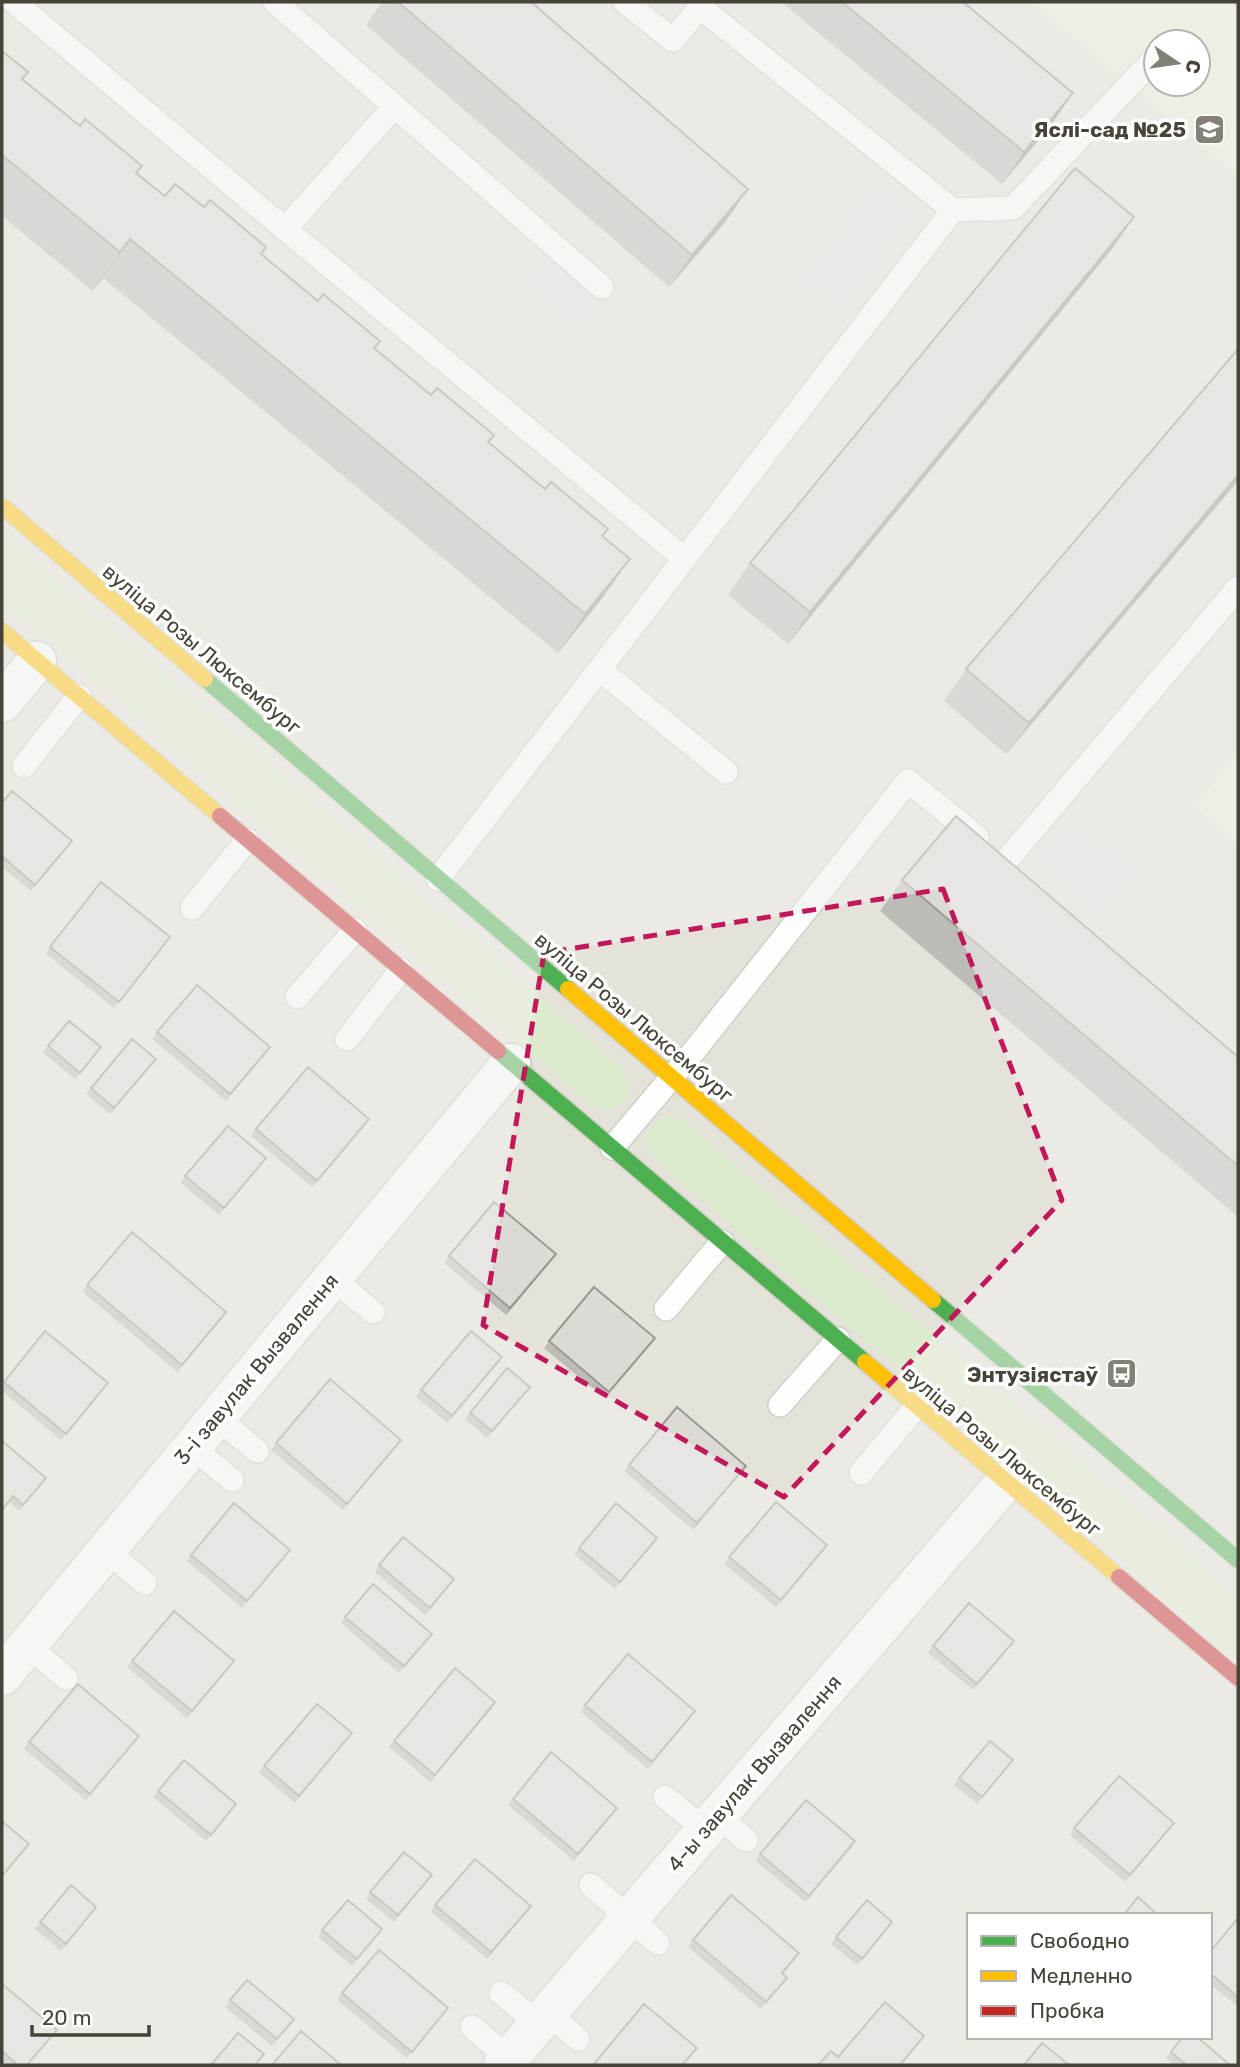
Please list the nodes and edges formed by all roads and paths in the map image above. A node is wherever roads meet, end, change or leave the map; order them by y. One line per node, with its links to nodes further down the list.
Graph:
1 (14, 2): 7 (lane)
2 (275, 2): 5 (lane)
3 (625, 2): 6 (lane)
4 (1142, 72): 6 (lane)
5 (395, 106): 7 (lane); 8 (lane)
6 (953, 209): 10 (lane)
7 (285, 229): 10 (lane)
8 (603, 287)
9 (2, 506): 21 (main road, вуліца Розы Люксембург)
10 (685, 559): 14 (lane)
11 (1238, 588): 20 (lane)
12 (2, 631): 13 (main road, вуліца Розы Люксембург)
13 (37, 661): 15 (main road, вуліца Розы Люксембург); 16 (street)
14 (600, 670): 18 (lane); 21 (lane)
15 (79, 696): 17 (lane); 19 (main road, вуліца Розы Люксембург)
16 (2, 703)
17 (24, 766)
18 (726, 772)
19 (247, 840): 23 (lane); 24 (main road, вуліца Розы Люксембург)
20 (1006, 861): 22 (lane); 29 (lane)
21 (438, 878): 29 (main road, вуліца Розы Люксембург)
22 (1027, 879)
23 (192, 908)
24 (355, 930): 25 (main road, вуліца Розы Люксембург); 26 (lane)
25 (401, 970): 27 (lane); 28 (main road, вуліца Розы Люксембург)
26 (297, 997)
27 (347, 1039)
28 (511, 1063): 30 (main road, вуліца Розы Люксембург); 32 (street, 3-і завулак Вызвалення)
29 (672, 1078): 30 (lane); 45 (main road, вуліца Розы Люксембург)
30 (612, 1148): 31 (main road, вуліца Розы Люксембург)
31 (722, 1242): 33 (lane); 35 (main road, вуліца Розы Люксембург)
32 (332, 1278): 34 (lane); 38 (street, 3-і завулак Вызвалення)
33 (666, 1308)
34 (373, 1312)
35 (838, 1339): 36 (lane); 37 (main road, вуліца Розы Люксембург)
36 (780, 1405)
37 (917, 1406): 41 (lane); 43 (main road, вуліца Розы Люксембург)
38 (216, 1417): 39 (street, 3-і завулак Вызвалення); 40 (lane)
39 (192, 1447): 42 (lane); 44 (street, 3-і завулак Вызвалення)
40 (257, 1451)
41 (860, 1472)
42 (232, 1480)
43 (1006, 1481): 50 (main road, вуліца Розы Люксембург); 52 (street, 4-ы завулак Вызвалення)
44 (106, 1550): 46 (lane); 47 (street, 3-і завулак Вызвалення)
45 (1238, 1560)
46 (145, 1583)
47 (27, 1645): 48 (street, 3-і завулак Вызвалення); 49 (lane)
48 (2, 1676)
49 (66, 1678)
50 (1238, 1678)
51 (665, 1797): 52 (lane)
52 (723, 1829): 54 (street, 4-ы завулак Вызвалення)
53 (591, 1885): 54 (lane)
54 (630, 1918): 55 (lane); 57 (street, 4-ы завулак Вызвалення)
55 (658, 1943)
56 (501, 1993): 57 (lane)
57 (543, 2019): 59 (lane); 60 (street, 4-ы завулак Вызвалення)
58 (472, 2027): 60 (lane)
59 (578, 2039)
60 (510, 2063)

